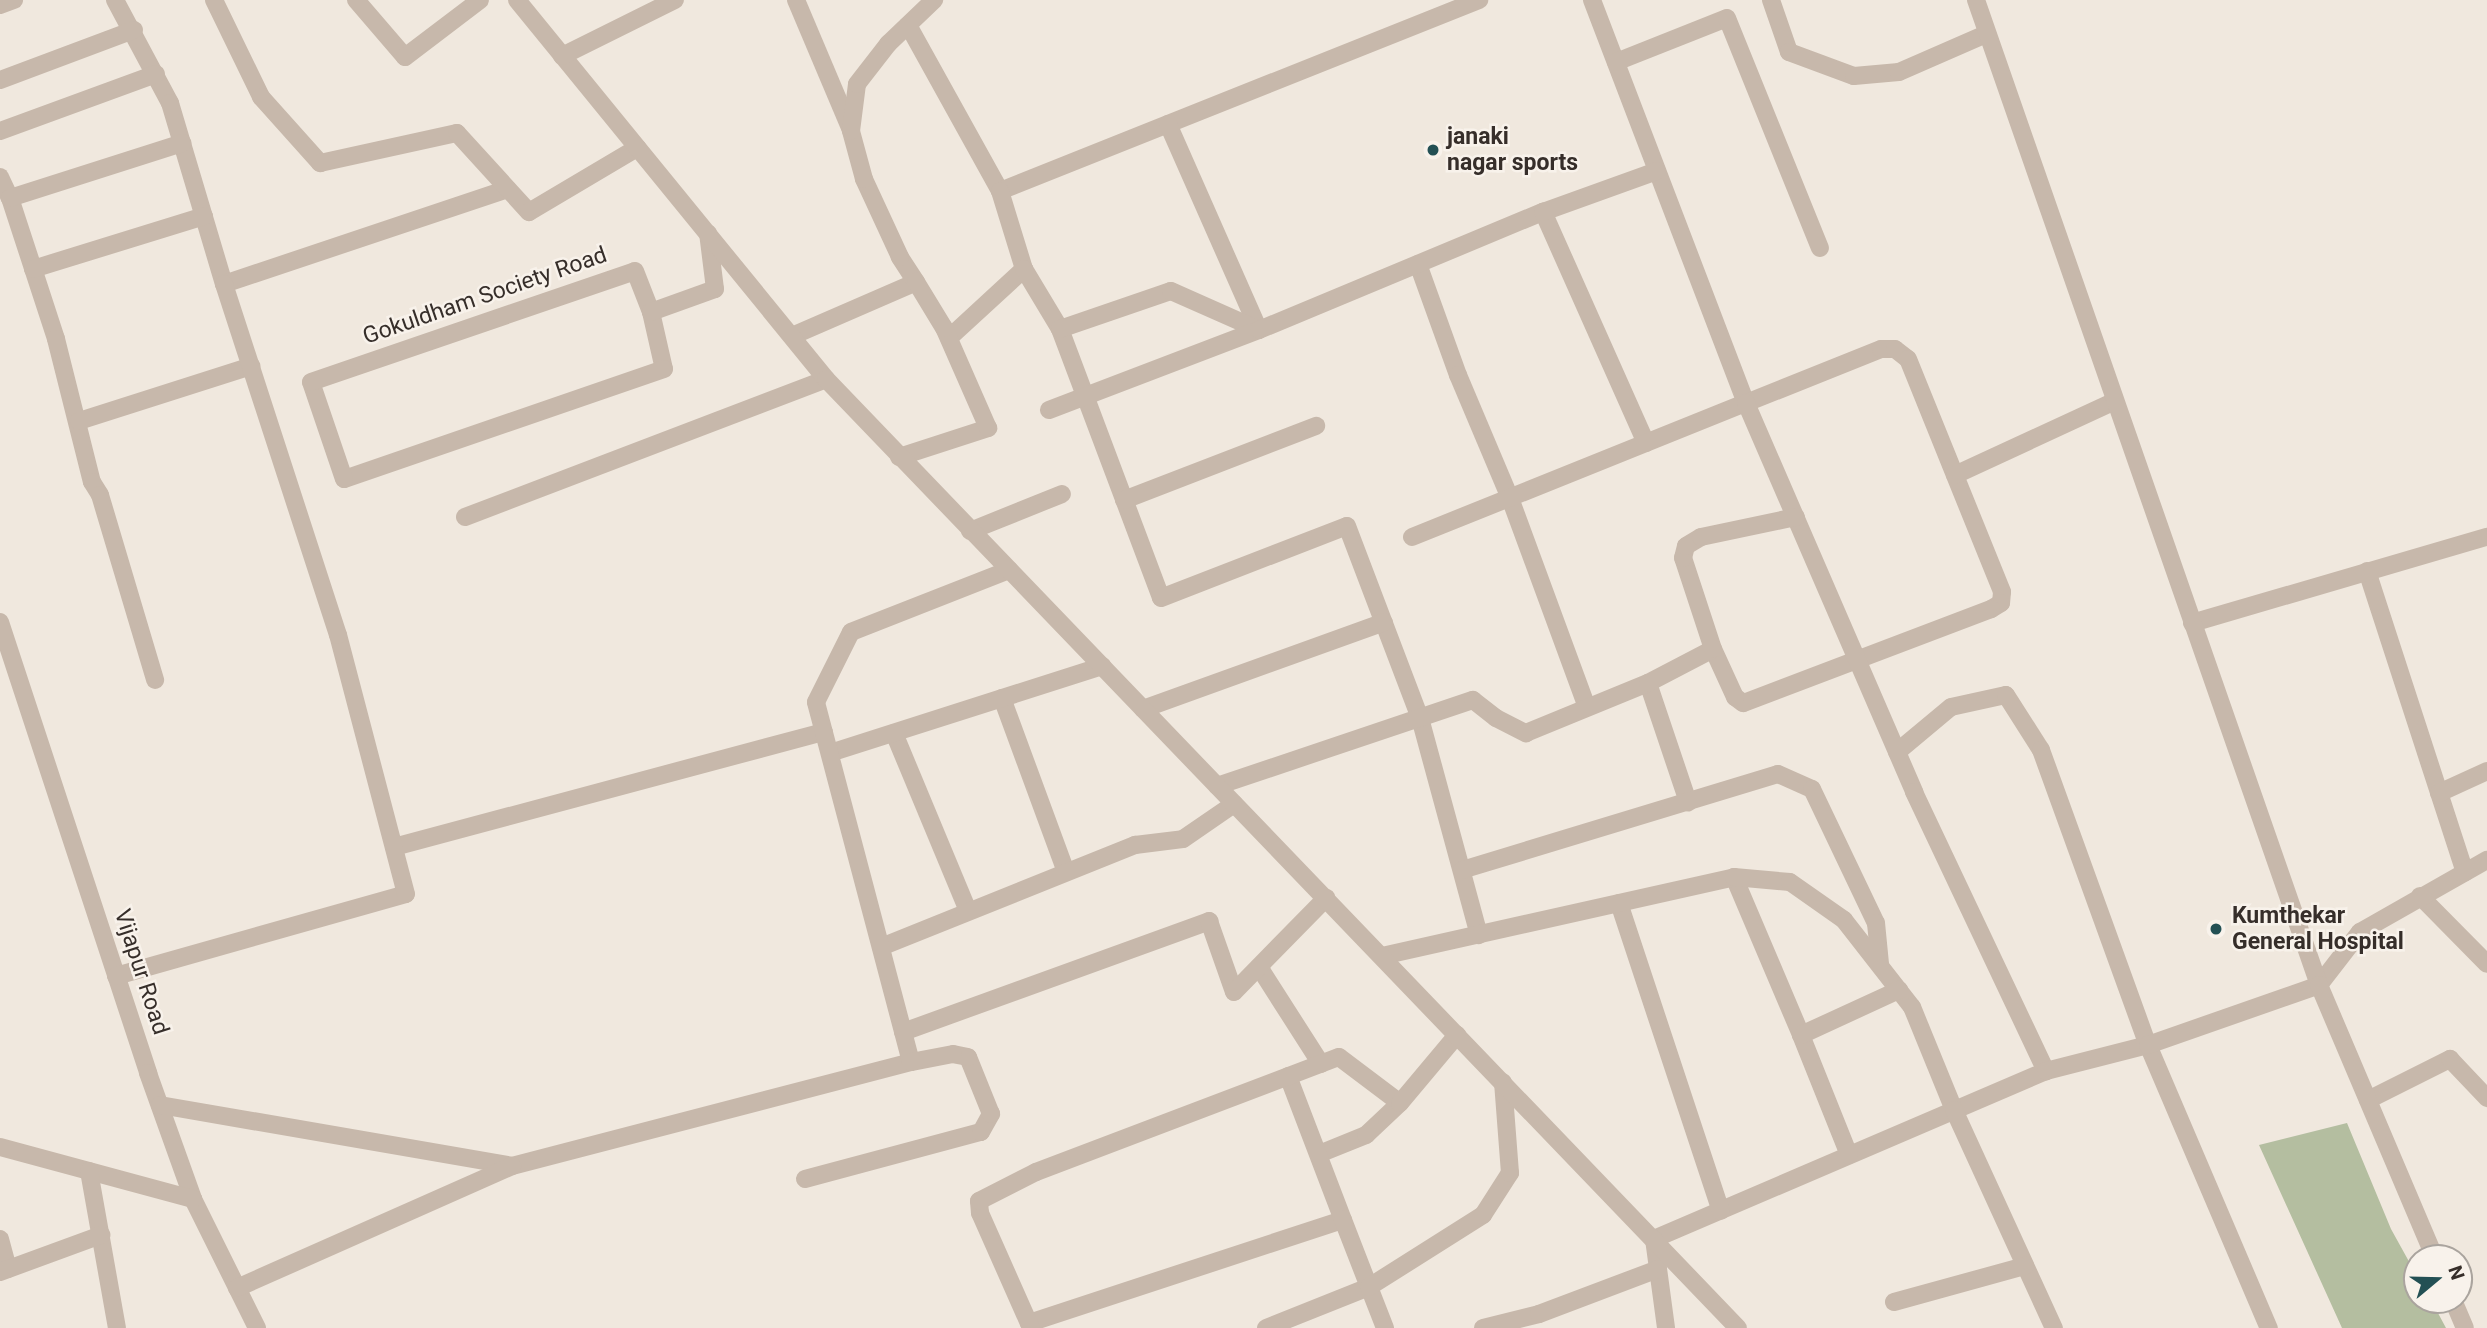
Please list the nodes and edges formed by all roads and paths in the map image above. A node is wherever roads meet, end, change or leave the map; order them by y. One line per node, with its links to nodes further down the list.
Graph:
1 (14, 0): 14 (street)
2 (115, 0): 17 (street)
3 (214, 0): 30 (street)
4 (356, 0): 5 (street)
5 (480, 0)
6 (517, 0): 19 (street)
7 (675, 0): 15 (street)
8 (796, 0): 25 (street)
9 (934, 0): 16 (street)
10 (1479, 0): 23 (street)
11 (1592, 0): 20 (street)
12 (1771, 0): 18 (street)
13 (1976, 0): 18 (street)
14 (0, 5)
15 (645, 6): 19 (street)
16 (908, 25): 25 (street); 31 (street)
17 (134, 30): 21 (street); 22 (street)
18 (1986, 34): 50 (street)
19 (562, 56): 27 (street)
20 (1615, 62): 28 (street); 36 (street)
21 (156, 74): 24 (street); 26 (street)
22 (0, 80)
23 (1168, 124): 31 (street); 44 (street)
24 (0, 131)
25 (851, 131): 40 (street)
26 (182, 143): 32 (street); 34 (street)
27 (638, 148): 30 (street); 35 (street)
28 (1657, 171): 33 (street); 51 (street)
29 (0, 177): 32 (street)
30 (508, 189): 41 (street)
31 (1000, 191): 39 (street)
32 (10, 198): 38 (street)
33 (1543, 212): 37 (street); 55 (street)
34 (204, 216): 38 (street); 41 (street)
35 (708, 233): 42 (street); 45 (street)
36 (1820, 248)
37 (1418, 264): 44 (street); 59 (street)
38 (33, 269): 53 (street)
39 (1024, 269): 43 (street); 46 (street)
40 (916, 282): 45 (street); 46 (street)
41 (224, 284): 47 (street)
42 (651, 312): 42 (street, Gokuldham Society Road)
43 (1060, 329): 44 (street); 49 (street)
44 (1259, 330): 49 (street)
45 (792, 336): 48 (street)
46 (948, 338): 56 (street)
47 (251, 366): 53 (street); 89 (street)
48 (826, 379): 56 (street); 61 (street)
49 (1085, 396): 52 (street); 60 (street)
50 (2115, 401): 57 (street); 70 (street)
51 (1746, 403): 55 (street); 57 (street); 62 (street)
52 (1049, 410)
53 (79, 421): 74 (street)
54 (1316, 426): 60 (street)
55 (1646, 443): 59 (street)
56 (899, 457): 63 (street)
57 (1955, 475): 72 (street)
58 (1062, 494): 63 (street)
59 (1510, 498): 64 (street); 77 (street)
60 (1124, 500): 69 (street)
61 (465, 517)
62 (1796, 517): 71 (street); 72 (street)
63 (970, 531): 66 (street)
64 (1412, 537)
65 (2487, 537): 67 (street)
66 (1009, 570): 73 (street); 80 (street)
67 (2367, 571): 70 (street); 86 (street)
68 (0, 622): 105 (street, Vijapur Road)
69 (1384, 622): 78 (street); 79 (street)
70 (2192, 623): 106 (street)
71 (1713, 649): 72 (street); 75 (street)
72 (1857, 660): 82 (street)
73 (1102, 666): 76 (street); 78 (street)
74 (155, 680)
75 (1648, 682): 77 (street); 87 (street)
76 (1002, 698): 81 (street); 92 (street)
77 (1587, 707): 79 (street)
78 (1143, 709): 85 (street)
79 (1420, 718): 85 (street); 91 (street)
80 (824, 732): 83 (street); 89 (street)
81 (894, 733): 83 (street); 98 (street)
82 (1897, 752): 111 (street); 114 (street)
83 (830, 753): 100 (street)
84 (2487, 771): 86 (street)
85 (1217, 786): 88 (street)
86 (2439, 793): 93 (street)
87 (1688, 802): 91 (street); 102 (street)
88 (1234, 804): 92 (street); 96 (street)
89 (394, 847): 105 (street)
90 (2487, 860): 93 (street)
91 (1462, 870): 99 (street)
92 (1066, 872): 98 (street)
93 (2465, 872): 95 (street)
94 (1734, 877): 97 (street); 102 (street); 110 (street)
95 (2420, 896): 103 (street); 106 (street)
96 (1326, 898): 101 (street); 104 (street)
97 (1619, 903): 99 (street); 129 (street)
98 (968, 911): 100 (street)
99 (1479, 935): 101 (street)
100 (881, 947): 108 (street)
101 (1382, 956): 109 (street)
102 (1880, 964): 107 (street)
103 (2487, 964)
104 (1259, 967): 108 (street); 113 (street)
105 (116, 976): 120 (street, Vijapur Road)
106 (2319, 985): 111 (street); 118 (street)
107 (1899, 990): 110 (street); 121 (street)
108 (903, 1032): 112 (street)
109 (1457, 1035): 116 (street); 119 (street)
110 (1801, 1035): 124 (street)
111 (2148, 1045): 114 (street); 150 (street)
112 (911, 1062): 125 (street); 127 (street)
113 (1321, 1064): 115 (street); 119 (street)
114 (2046, 1071): 121 (street)
115 (1289, 1076): 123 (street); 141 (street)
116 (1503, 1082): 133 (street); 139 (street)
117 (2487, 1098): 118 (street)
118 (2368, 1100): 134 (street)
119 (1400, 1103): 123 (street)
120 (160, 1105): 125 (street); 128 (street, Vijapur Road)
121 (1954, 1110): 124 (street); 135 (street)
122 (0, 1147): 126 (street)
123 (1319, 1154): 130 (street)
124 (1849, 1156): 129 (street)
125 (512, 1166): 138 (street)
126 (89, 1171): 128 (street); 131 (street)
127 (805, 1179)
128 (193, 1199): 138 (street, Vijapur Road)
129 (1721, 1210): 133 (street)
130 (1343, 1220): 139 (street); 141 (street)
131 (101, 1236): 137 (street); 142 (street)
132 (0, 1239): 137 (street)
133 (1654, 1239): 136 (street); 148 (street)
134 (2429, 1244)
135 (2025, 1266): 140 (street); 149 (street)
136 (1658, 1269): 146 (street); 147 (street)
137 (4, 1270)
138 (237, 1287): 143 (street, Vijapur Road)
139 (1370, 1287): 144 (street); 145 (street)
140 (1894, 1302)
141 (1030, 1326)
142 (117, 1328)
143 (257, 1328)
144 (1266, 1328)
145 (1385, 1328)
146 (1483, 1328)
147 (1666, 1328)
148 (1738, 1328)
149 (2054, 1328)
150 (2269, 1328)

